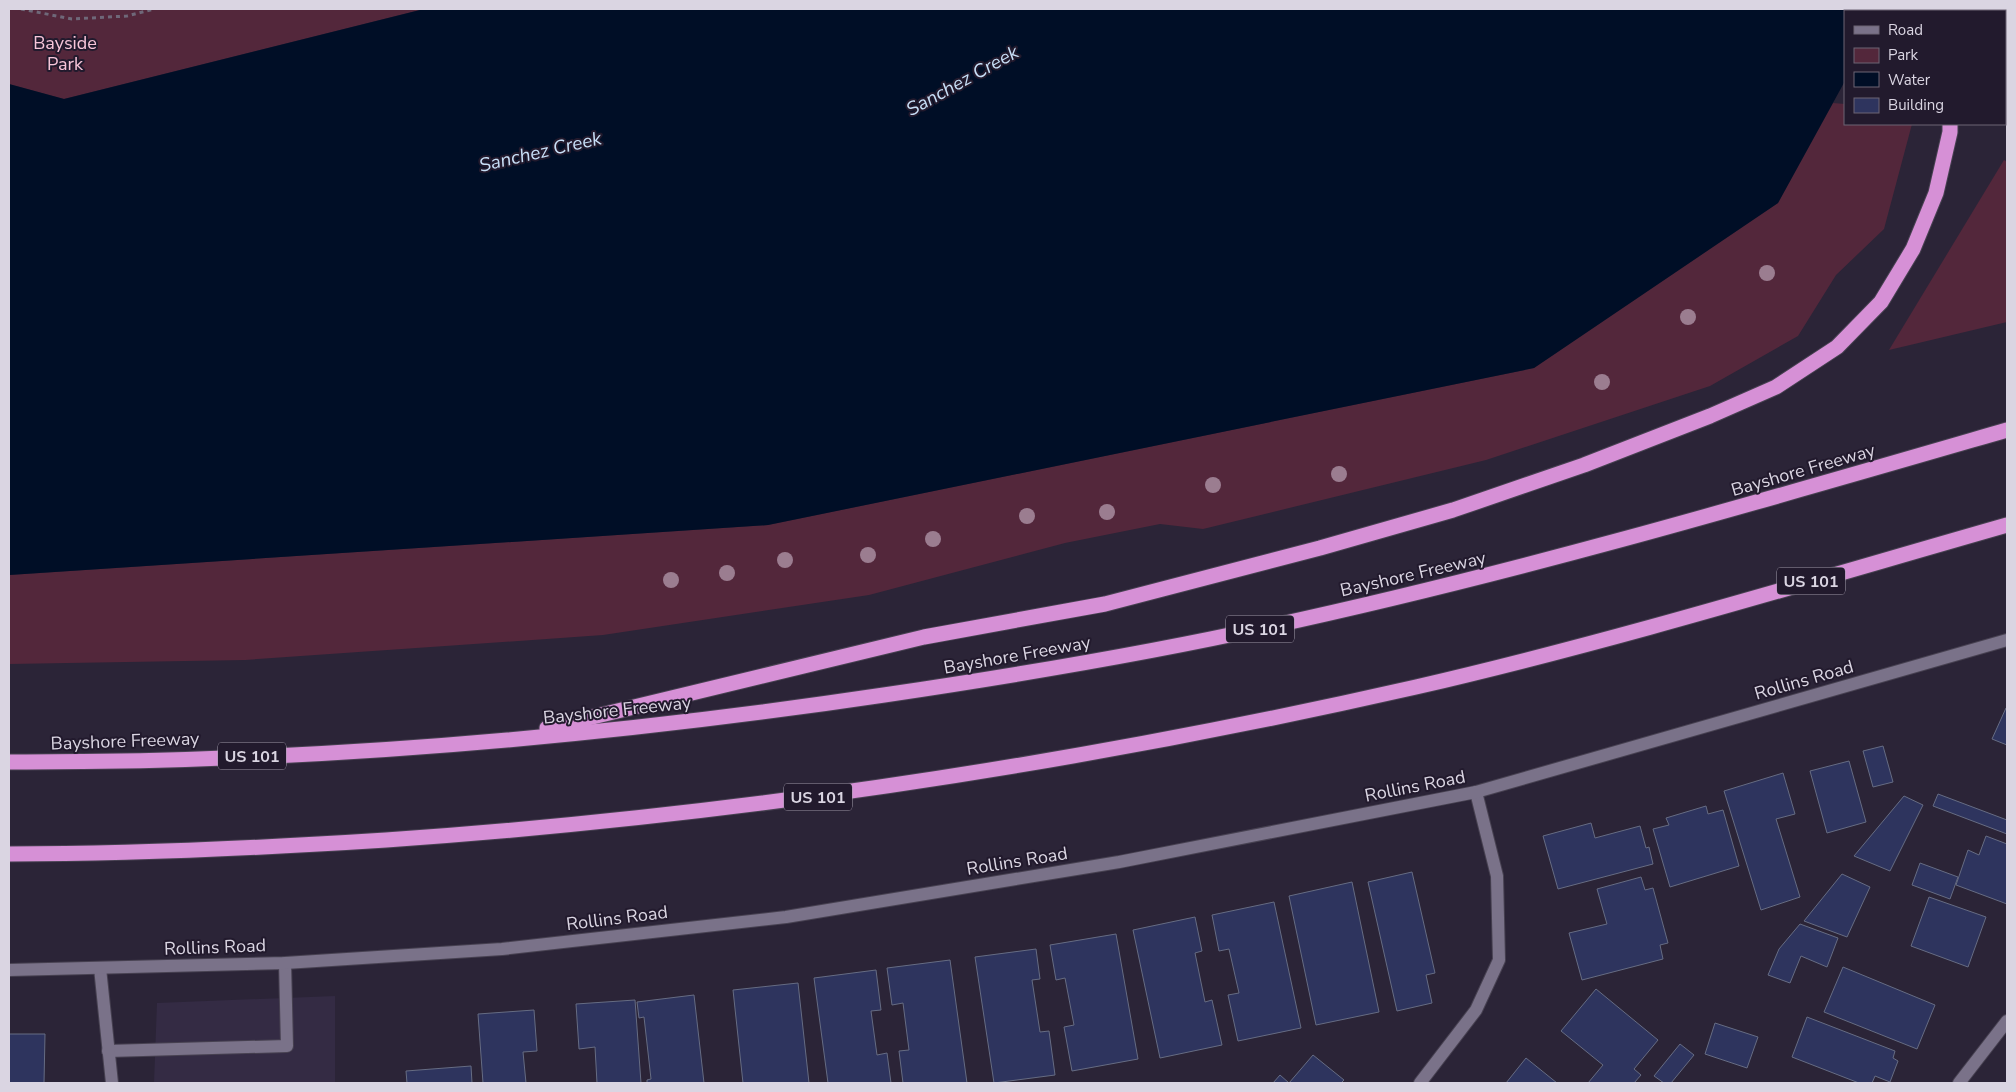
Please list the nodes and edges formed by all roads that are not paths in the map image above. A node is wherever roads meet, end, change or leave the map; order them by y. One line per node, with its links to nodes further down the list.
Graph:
1 (1950, 128): 5 (highway)
2 (2007, 430): 5 (highway, Bayshore Freeway / US 101)
3 (2007, 525): 8 (highway, US 101)
4 (2007, 640): 7 (street, Rollins Road)
5 (495, 741): 6 (highway, Bayshore Freeway / US 101)
6 (9, 762)
7 (1476, 792): 9 (street, Rollins Road); 15 (street)
8 (9, 854)
9 (285, 963): 10 (street, Rollins Road); 13 (street)
10 (100, 968): 11 (street, Rollins Road); 13 (street)
11 (9, 970)
12 (2007, 1020): 16 (street)
13 (108, 1051): 14 (street)
14 (112, 1083)
15 (1420, 1083)
16 (1959, 1083)

